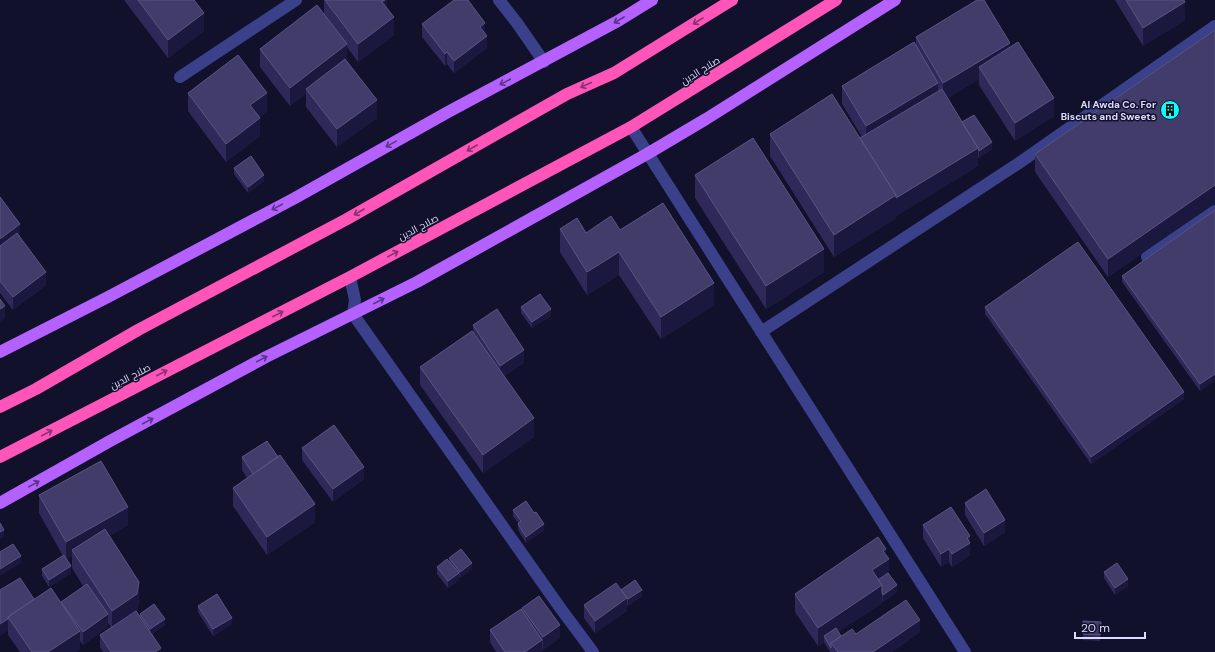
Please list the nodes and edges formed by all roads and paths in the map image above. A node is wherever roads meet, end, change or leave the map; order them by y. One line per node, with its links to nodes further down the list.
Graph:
1 (296, 0): 9 (street)
2 (499, 0): 8 (street)
3 (652, 0): 8 (main road, one-way to 8)
4 (732, 0): 18 (highway, one-way to 18)
5 (836, 0): 10 (highway, صلاح الدين)
6 (895, 0): 11 (main road)
7 (1215, 26): 16 (street)
8 (544, 62): 17 (main road, one-way to 17)
9 (180, 77)
10 (631, 127): 11 (street); 14 (highway, صلاح الدين, one-way to 10)
11 (647, 154): 15 (main road, one-way to 11); 16 (street)
12 (1215, 211): 13 (street)
13 (1147, 257)
14 (350, 277): 15 (street); 19 (highway, صلاح الدين, one-way to 14)
15 (353, 314): 20 (main road, one-way to 15); 21 (street)
16 (761, 332): 22 (street)
17 (0, 352)
18 (0, 407)
19 (0, 457)
20 (0, 503)
21 (593, 652)
22 (964, 652)

